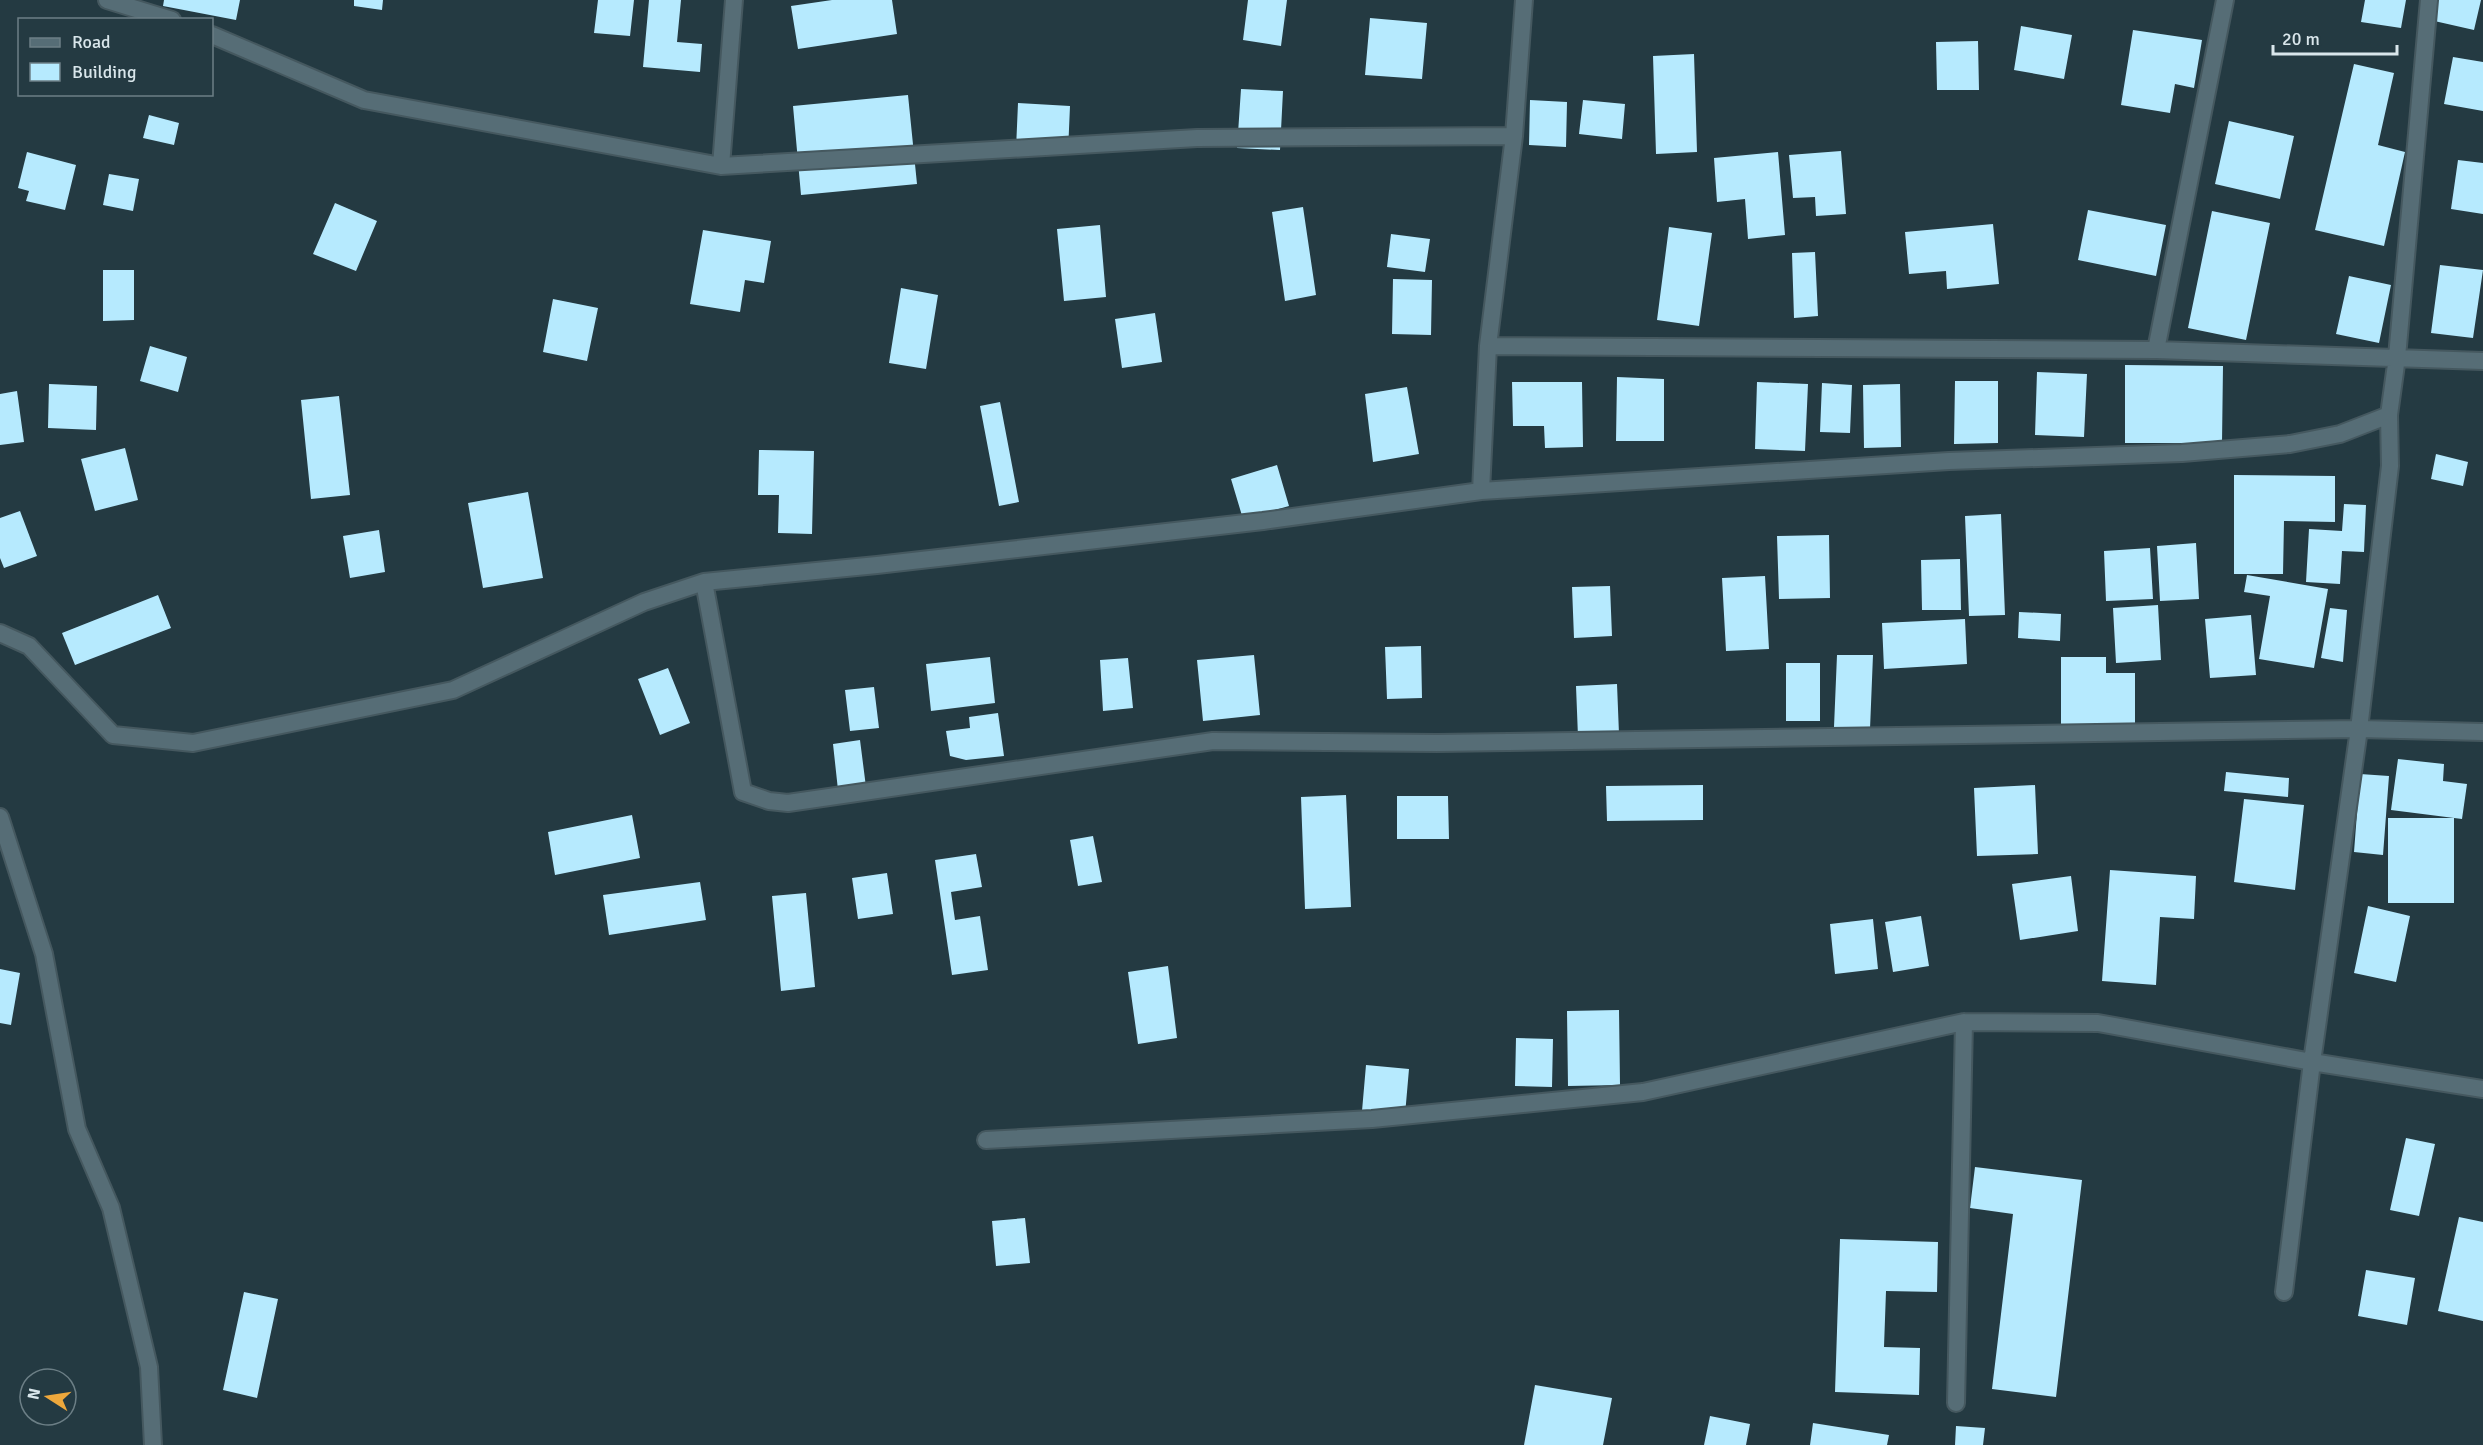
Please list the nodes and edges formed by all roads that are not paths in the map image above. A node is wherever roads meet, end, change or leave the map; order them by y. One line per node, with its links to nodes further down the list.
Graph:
1 (107, 0): 6 (street)
2 (734, 0): 9 (street)
3 (1524, 0): 8 (street)
4 (2225, 0): 11 (street)
5 (2429, 0): 12 (street)
6 (166, 18)
7 (213, 36): 9 (street)
8 (1514, 136): 9 (street); 10 (street)
9 (721, 166)
10 (1488, 346): 11 (street); 15 (street)
11 (2156, 350): 12 (street)
12 (2397, 357): 13 (street); 14 (street)
13 (2483, 361)
14 (2389, 415): 15 (street); 18 (street)
15 (1480, 491): 16 (street)
16 (704, 582): 17 (street); 18 (street)
17 (0, 633)
18 (2359, 729): 19 (street); 22 (street)
19 (2483, 732)
20 (0, 817): 27 (street)
21 (1964, 1022): 22 (street); 24 (street); 26 (street)
22 (2312, 1062): 23 (street); 25 (street)
23 (2483, 1089)
24 (986, 1140)
25 (2284, 1292)
26 (1956, 1403)
27 (153, 1445)

